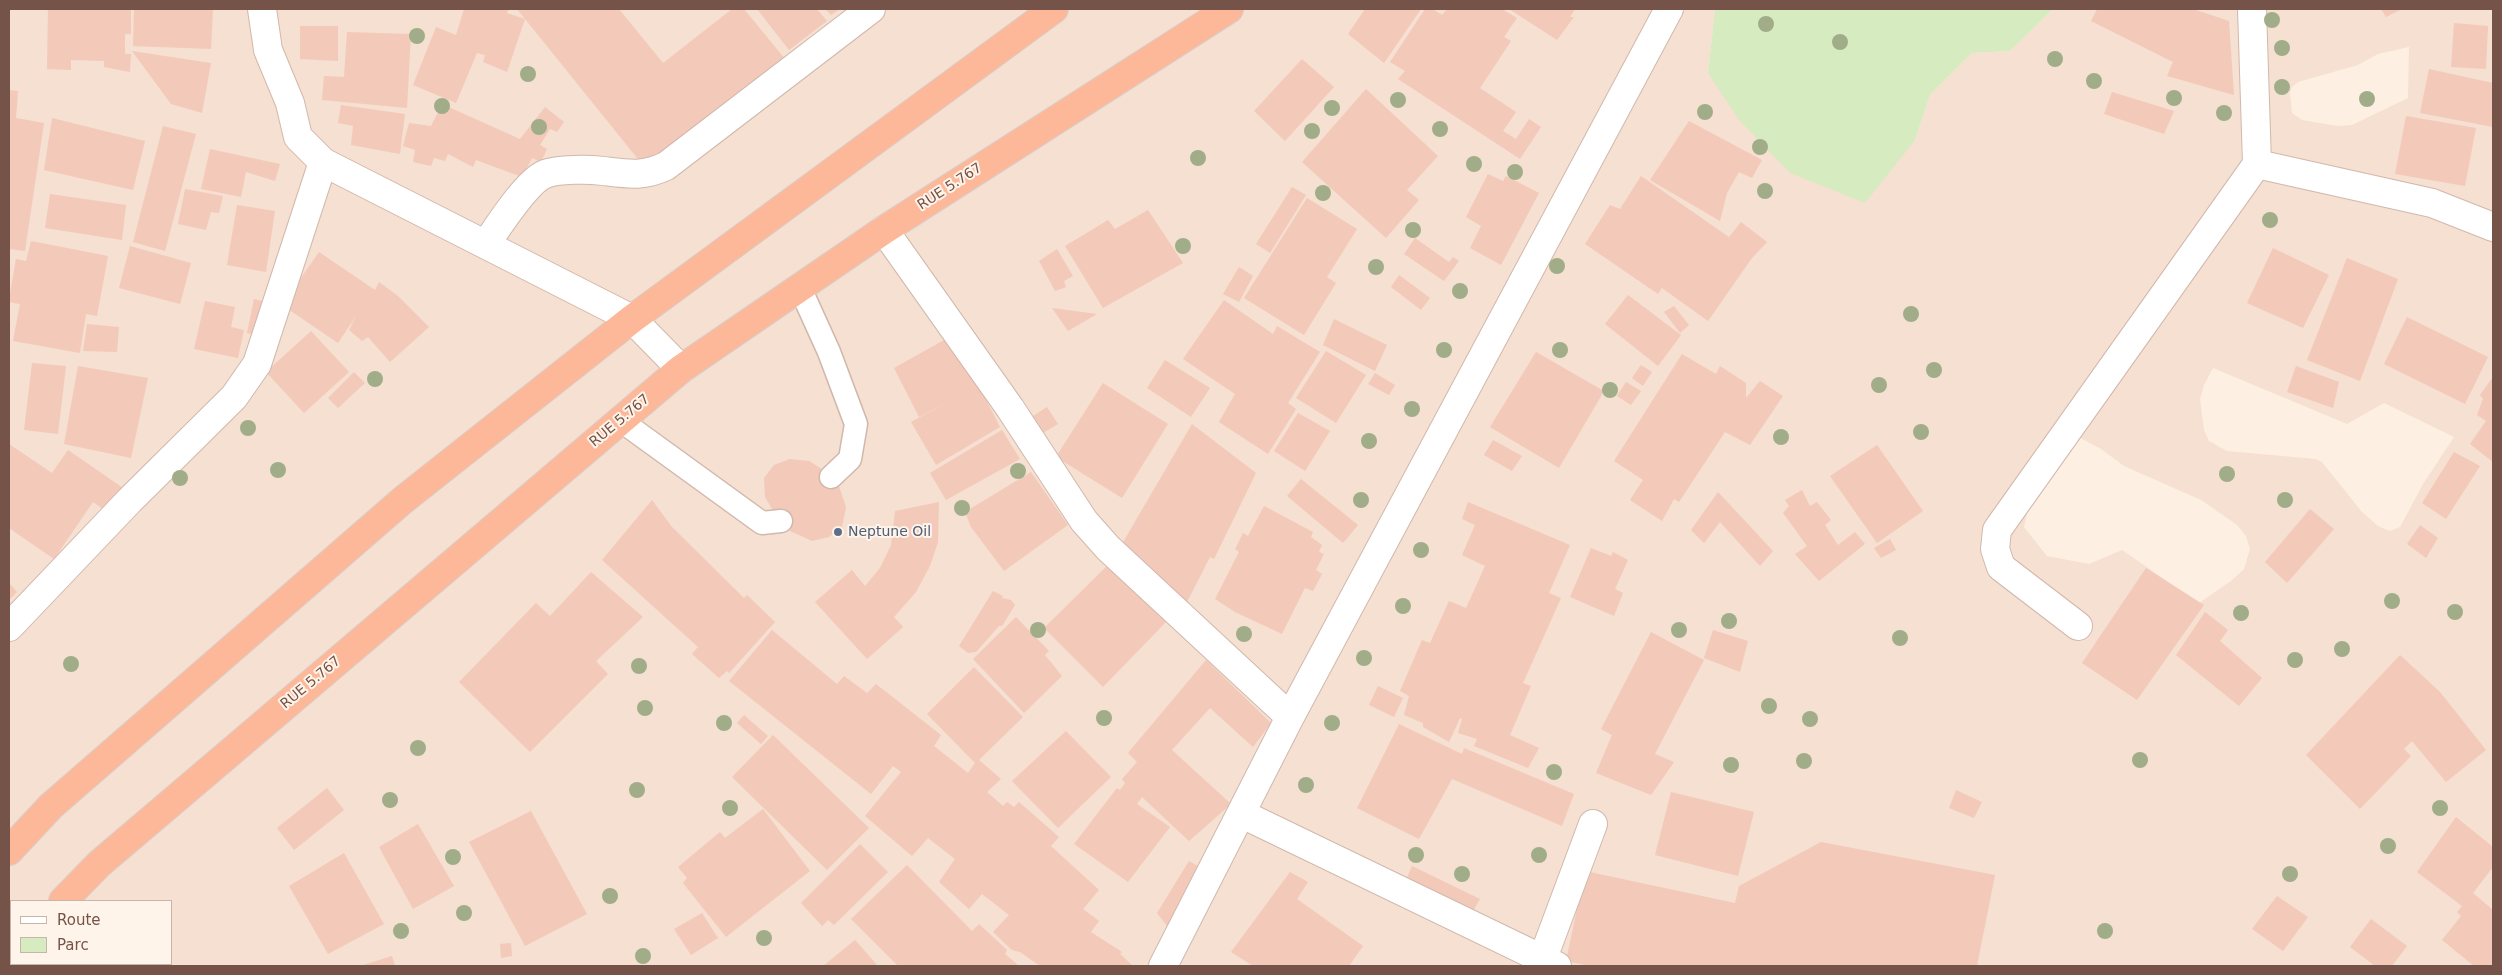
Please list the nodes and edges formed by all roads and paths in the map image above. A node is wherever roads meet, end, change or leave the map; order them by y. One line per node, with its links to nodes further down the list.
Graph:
1 (262, 9): 7 (street)
2 (871, 9): 11 (street)
3 (1054, 9): 13 (highway)
4 (1229, 9): 10 (highway, RUE 5.767)
5 (1669, 9): 20 (street)
6 (2252, 9): 8 (street)
7 (323, 162): 11 (street); 19 (street)
8 (2257, 164): 9 (street); 18 (street)
9 (2493, 227)
10 (884, 230): 12 (highway, RUE 5.767); 20 (street)
11 (486, 244): 13 (street)
12 (800, 288): 14 (highway, RUE 5.767); 16 (lane)
13 (632, 318): 14 (street); 23 (highway)
14 (681, 369): 15 (highway, RUE 5.767)
15 (620, 420): 17 (lane); 24 (highway, RUE 5.767)
16 (831, 477)
17 (782, 521)
18 (2078, 626)
19 (9, 627)
20 (1290, 717): 21 (street)
21 (1242, 814): 25 (street); 26 (street)
22 (1593, 824): 25 (street)
23 (9, 850)
24 (64, 900)
25 (1550, 962)
26 (1163, 966)

